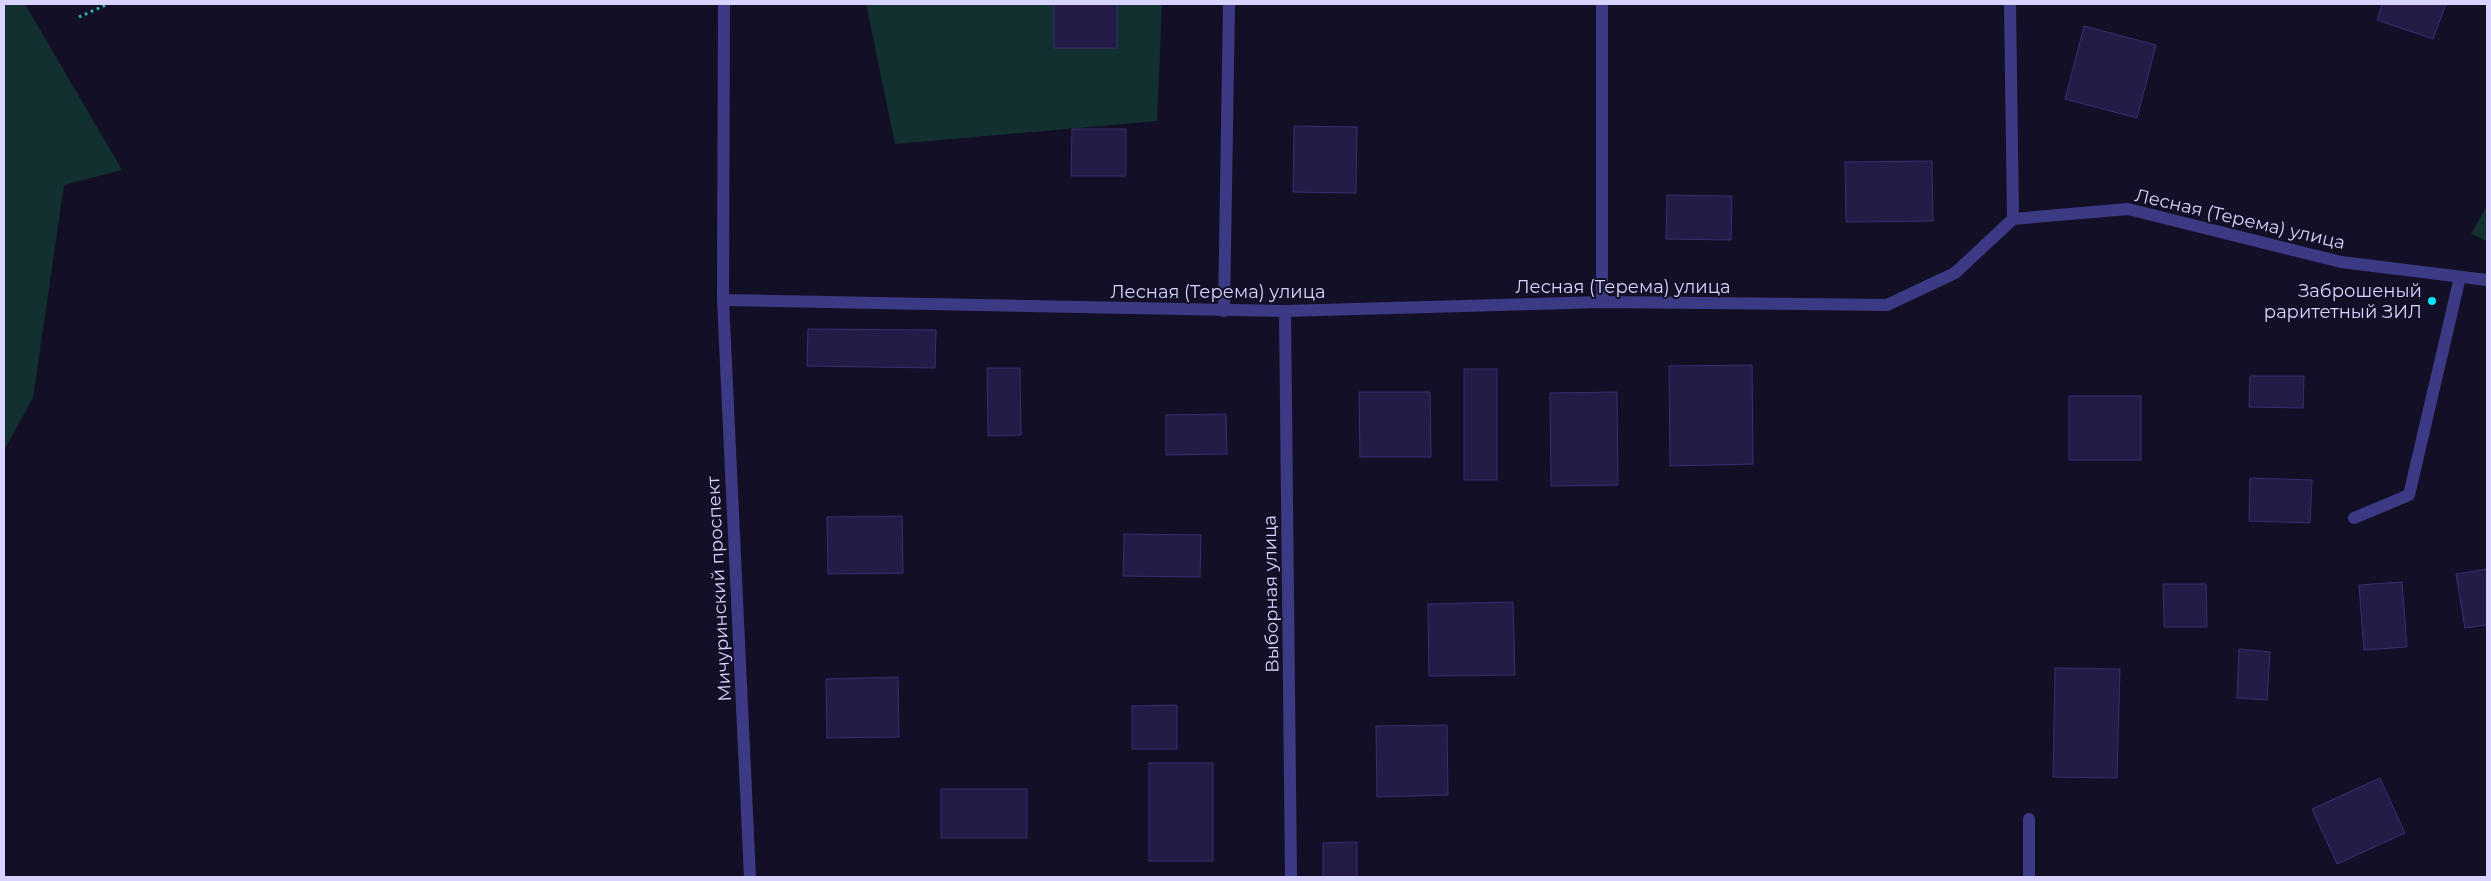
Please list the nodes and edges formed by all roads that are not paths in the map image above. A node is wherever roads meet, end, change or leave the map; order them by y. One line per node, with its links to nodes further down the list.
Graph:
1 (724, 4): 8 (street, Мичуринский проспект)
2 (1229, 4): 10 (street)
3 (1602, 4): 9 (street)
4 (2010, 4): 5 (street)
5 (2013, 219): 6 (street, Лесная (Терема) улица); 9 (street, Лесная (Терема) улица)
6 (2460, 278): 7 (street, Лесная (Терема) улица); 12 (street)
7 (2487, 280)
8 (723, 300): 10 (street, Лесная (Терема) улица); 14 (street, Мичуринский проспект)
9 (1602, 302): 11 (street, Лесная (Терема) улица)
10 (1224, 311): 11 (street, Лесная (Терема) улица)
11 (1285, 311): 15 (street, Выборная улица)
12 (2354, 518)
13 (2029, 819): 16 (street)
14 (750, 877)
15 (1291, 877)
16 (2029, 877)

